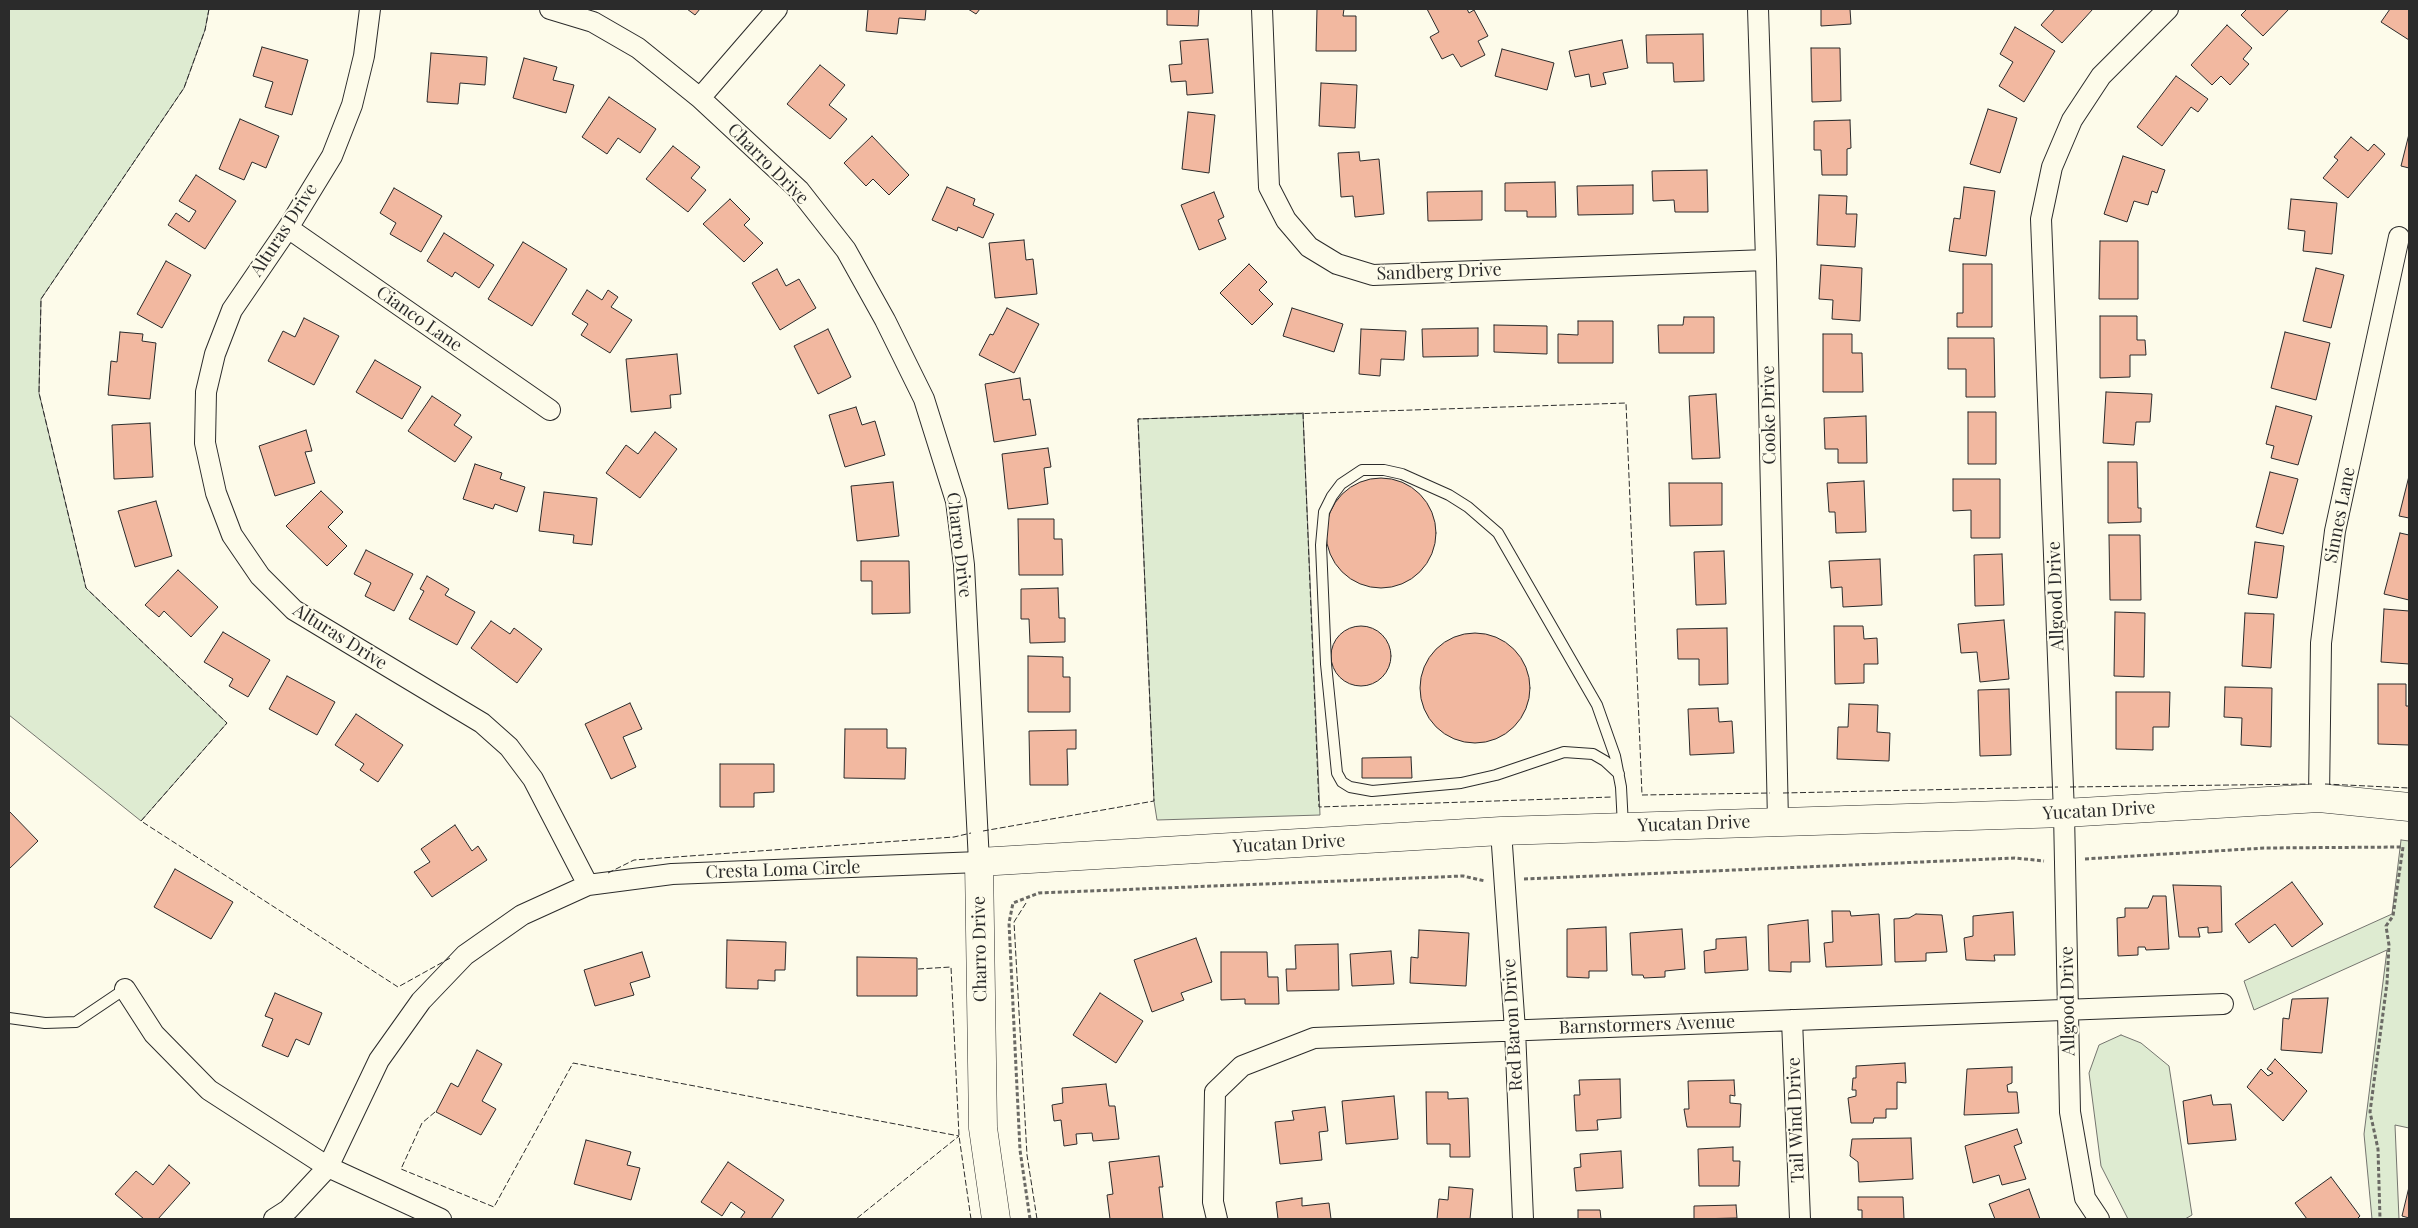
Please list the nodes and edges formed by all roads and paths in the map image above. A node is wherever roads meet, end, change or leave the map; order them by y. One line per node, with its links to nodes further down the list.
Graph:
1 (370, 9): 8 (street, Alturas Drive)
2 (550, 9): 7 (street, Charro Drive)
3 (777, 9): 7 (street)
4 (1262, 9): 10 (street, Sandberg Drive)
5 (1758, 9): 10 (street, Cooke Drive)
6 (2168, 9): 15 (street, Allgood Drive)
7 (700, 98): 20 (street, Charro Drive)
8 (288, 228): 11 (street, Cianco Lane); 22 (street, Alturas Drive)
9 (2399, 237): 13 (street, Sinnes Lane)
10 (1766, 260): 16 (street, Cooke Drive)
11 (550, 410)
12 (1619, 774): 12 (lane); 17 (lane)
13 (2318, 798): 14 (street, Yucatan Drive); 15 (street, Yucatan Drive)
14 (2409, 807)
15 (2064, 813): 16 (street, Yucatan Drive); 19 (street, Allgood Drive)
16 (1778, 821): 17 (street, Yucatan Drive)
17 (1623, 827): 18 (street, Yucatan Drive)
18 (1501, 831): 20 (street, Yucatan Drive); 21 (street, Red Baron Drive)
19 (2065, 860): 21 (path); 25 (street, Allgood Drive); 38 (path)
20 (979, 862): 22 (street, Cresta Loma Circle); 32 (street, Charro Drive)
21 (1504, 880): 28 (street, Red Baron Drive); 33 (path)
22 (588, 885): 29 (street, Cresta Loma Circle)
23 (125, 989): 26 (lane); 29 (street)
24 (2222, 1004): 25 (street, Barnstormers Avenue)
25 (2069, 1011): 27 (street, Barnstormers Avenue); 37 (street, Allgood Drive)
26 (9, 1018)
27 (1792, 1020): 28 (street, Barnstormers Avenue); 36 (street, Tail Wind Drive)
28 (1515, 1030): 34 (street, Barnstormers Avenue); 35 (street, Red Baron Drive)
29 (328, 1166): 30 (street, Cresta Loma Circle); 31 (street)
30 (274, 1219)
31 (441, 1219)
32 (996, 1219)
33 (1030, 1219)
34 (1217, 1219)
35 (1523, 1219)
36 (1800, 1219)
37 (2099, 1219)
38 (2380, 1219)

